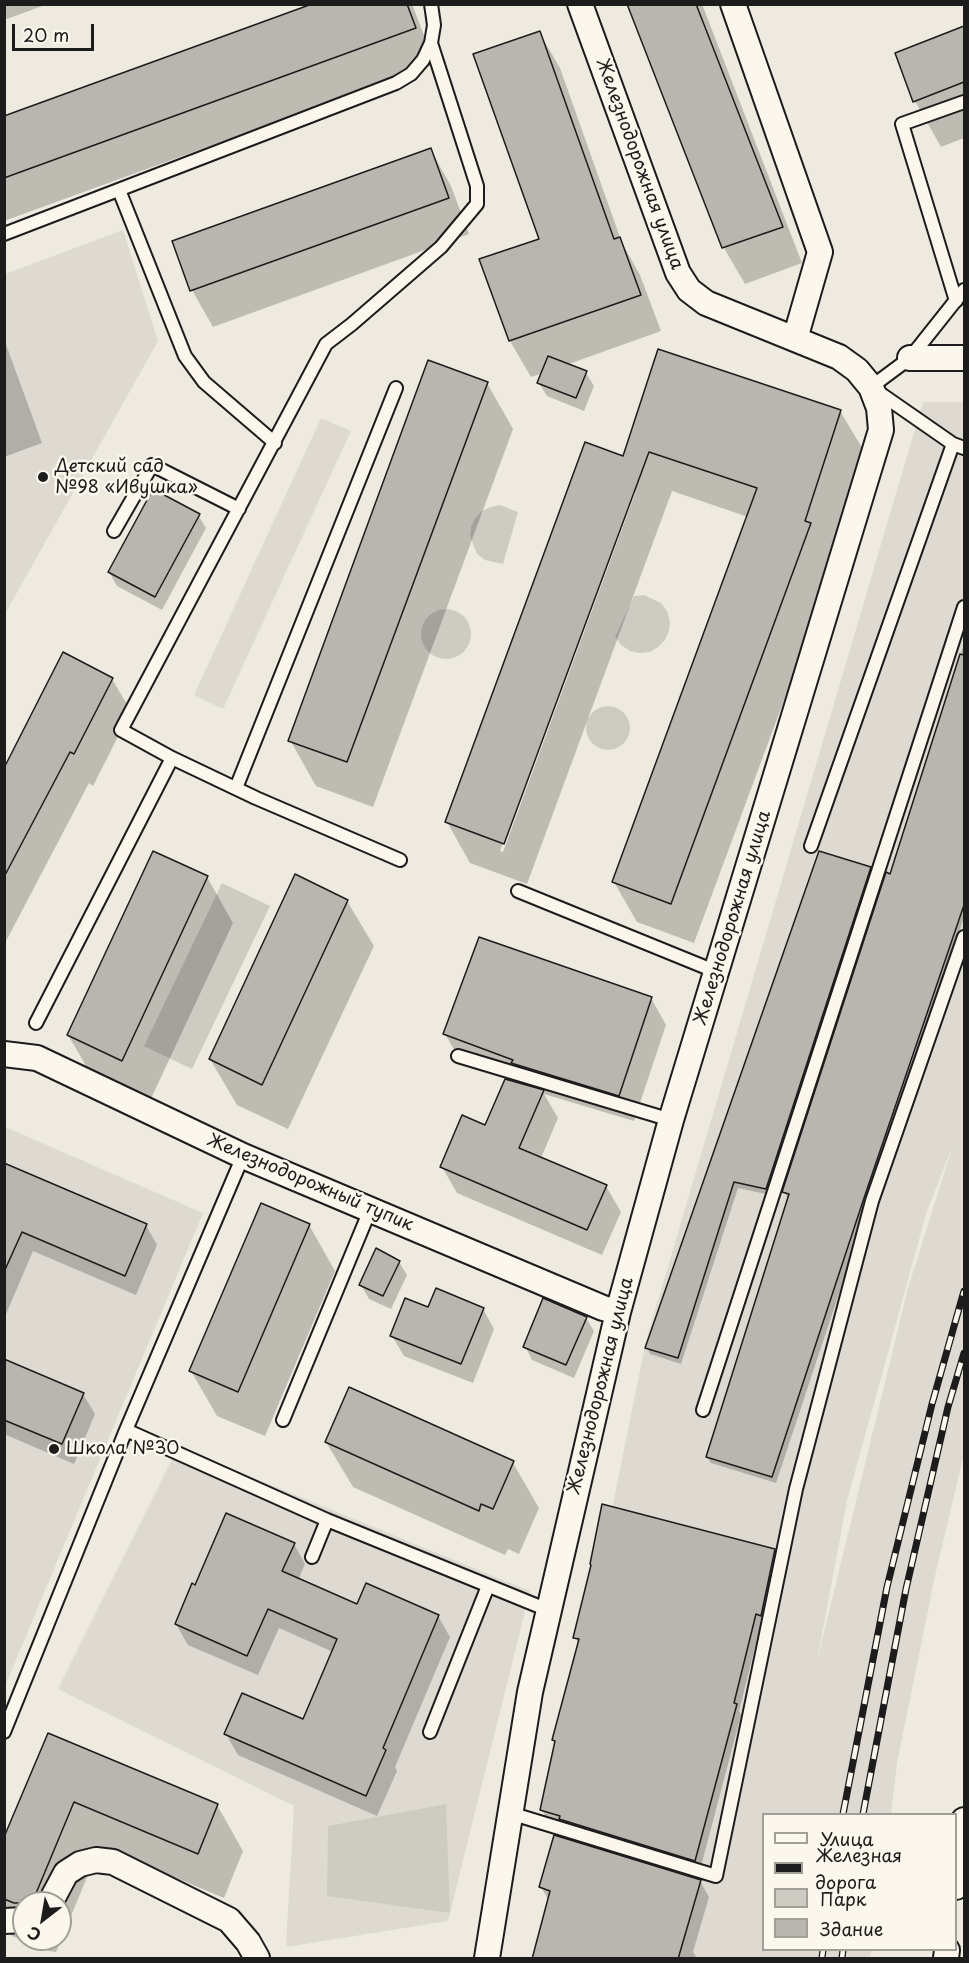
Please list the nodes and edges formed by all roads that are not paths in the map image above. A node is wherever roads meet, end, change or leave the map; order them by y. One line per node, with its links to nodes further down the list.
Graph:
1 (431, 4): 4 (lane)
2 (580, 4): 10 (street, Железнодорожная улица)
3 (733, 4): 10 (street)
4 (431, 43): 6 (lane); 15 (lane)
5 (964, 102): 9 (lane)
6 (119, 190): 7 (lane); 15 (lane)
7 (4, 234)
8 (964, 290): 9 (lane)
9 (956, 301): 11 (lane)
10 (795, 339): 13 (street, Железнодорожная улица)
11 (910, 358): 12 (street); 13 (lane)
12 (964, 358)
13 (871, 387): 16 (lane); 26 (street, Железнодорожная улица)
14 (396, 388): 21 (lane)
15 (275, 443): 17 (lane)
16 (958, 446): 22 (lane)
17 (239, 509): 18 (lane); 20 (lane)
18 (114, 531)
19 (964, 607): 34 (lane)
20 (172, 758): 21 (lane); 27 (lane)
21 (236, 788): 23 (lane)
22 (811, 846)
23 (400, 860)
24 (518, 891): 26 (lane)
25 (964, 937): 43 (lane)
26 (717, 972): 30 (street, Железнодорожная улица)
27 (36, 1023)
28 (4, 1054): 31 (street, Железнодорожный тупик)
29 (458, 1056): 30 (lane)
30 (671, 1120): 33 (street, Железнодорожная улица)
31 (243, 1156): 32 (street, Железнодорожный тупик); 36 (lane)
32 (370, 1210): 33 (street, Железнодорожный тупик); 35 (lane)
33 (618, 1312): 40 (street, Железнодорожная улица)
34 (703, 1410)
35 (283, 1420)
36 (126, 1430): 37 (lane); 41 (lane)
37 (327, 1520): 38 (lane); 39 (lane)
38 (312, 1557)
39 (488, 1586): 40 (lane); 42 (lane)
40 (548, 1610): 43 (street, Железнодорожная улица)
41 (4, 1732)
42 (430, 1732)
43 (510, 1813): 47 (street, Железнодорожная улица)
44 (964, 1820): 45 (street)
45 (957, 1879)
46 (56, 1891): 48 (street)
47 (482, 1958)
48 (257, 1959)

